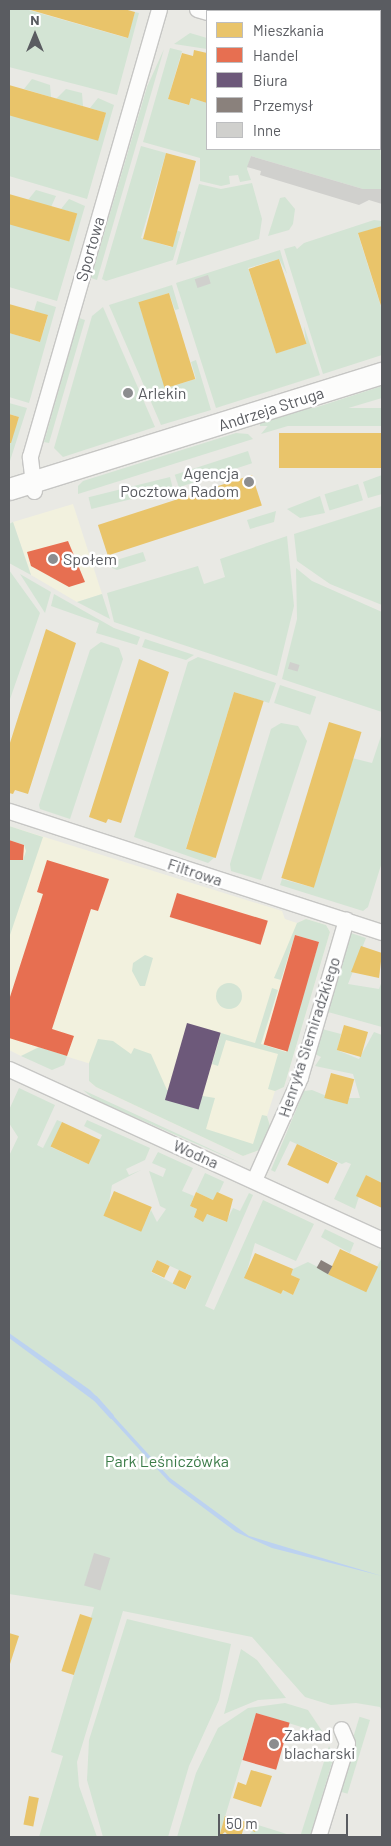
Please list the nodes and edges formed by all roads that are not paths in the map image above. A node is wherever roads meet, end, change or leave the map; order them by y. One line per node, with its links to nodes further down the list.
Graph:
1 (159, 9): 3 (street, Sportowa)
2 (382, 374): 3 (street, Andrzeja Struga)
3 (32, 485): 4 (street, Andrzeja Struga); 5 (street, Andrzeja Struga)
4 (9, 489)
5 (9, 496)
6 (9, 811): 7 (street, Filtrowa)
7 (346, 920): 8 (street, Filtrowa); 10 (street, Henryka Siemiradzkiego)
8 (382, 932)
9 (9, 1069): 10 (street, Wodna)
10 (254, 1180): 11 (street, Wodna)
11 (382, 1240)
12 (341, 1729): 13 (street)
13 (318, 1837)

